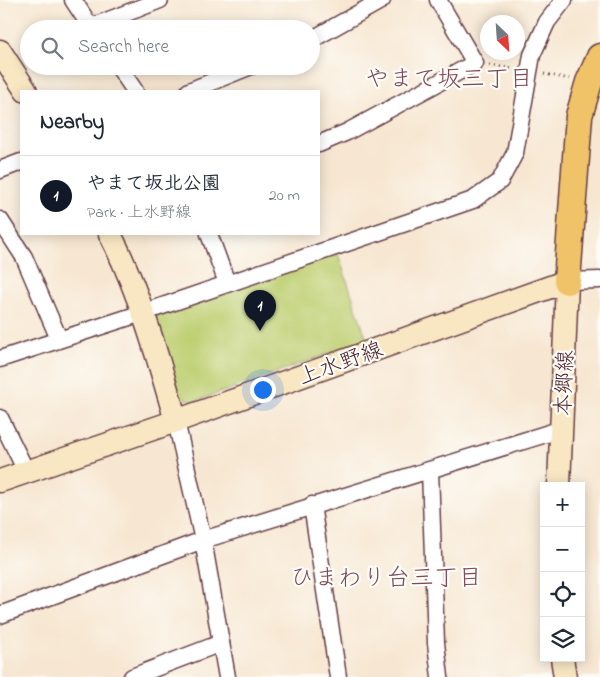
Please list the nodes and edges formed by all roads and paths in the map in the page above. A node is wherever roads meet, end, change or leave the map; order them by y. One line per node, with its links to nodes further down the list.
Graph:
1 (73, 0): 6 (street)
2 (160, 0): 7 (street)
3 (382, 0): 8 (street)
4 (438, 0): 16 (street)
5 (564, 0): 24 (street)
6 (87, 20)
7 (111, 20)
8 (320, 35)
9 (0, 51): 13 (street)
10 (600, 56): 22 (main road)
11 (124, 75): 14 (street)
12 (229, 75): 15 (street)
13 (25, 90)
14 (134, 90)
15 (191, 90)
16 (320, 144)
17 (20, 162): 18 (street)
18 (0, 170)
19 (0, 220): 26 (street)
20 (110, 235): 25 (street)
21 (210, 235): 24 (street)
22 (567, 280): 23 (street); 29 (street, 上水野線); 30 (street, 本郷線)
23 (600, 280)
24 (228, 283): 25 (street)
25 (142, 313): 26 (street); 29 (street)
26 (59, 339): 27 (street)
27 (0, 359)
28 (0, 418): 32 (street)
29 (176, 421): 32 (street, 上水野線); 36 (street)
30 (562, 429): 31 (street); 34 (street, 本郷線)
31 (430, 470): 35 (street); 43 (street)
32 (26, 471): 33 (street, 上水野線)
33 (0, 481)
34 (559, 482)
35 (312, 505): 36 (street); 42 (street)
36 (203, 540): 37 (street); 38 (street)
37 (0, 615)
38 (221, 643): 40 (street); 41 (street)
39 (563, 662): 44 (street)
40 (132, 677)
41 (227, 677)
42 (338, 677)
43 (440, 677)
44 (565, 677)

